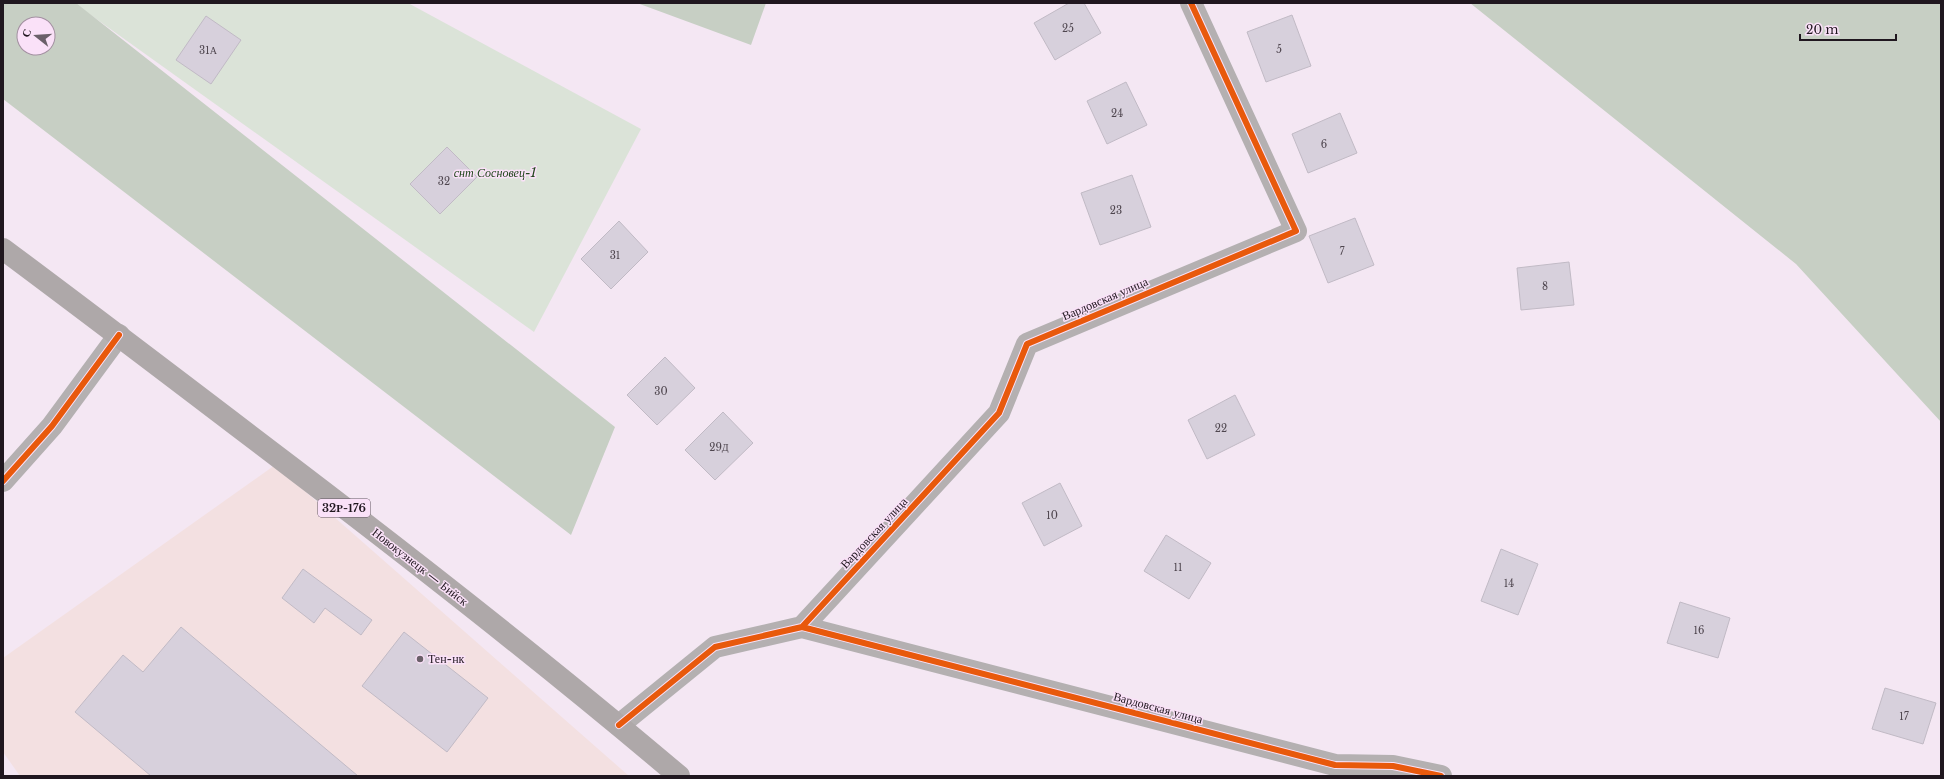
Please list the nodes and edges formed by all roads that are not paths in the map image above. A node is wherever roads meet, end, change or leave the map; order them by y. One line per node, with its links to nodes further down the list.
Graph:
1 (1191, 3): 5 (street, Вардовская улица)
2 (3, 249): 3 (main road, Новокузнецк — Бийск / 32Р-176)
3 (119, 335): 4 (street); 6 (main road, Новокузнецк — Бийск / 32Р-176)
4 (3, 481)
5 (802, 627): 6 (street, Вардовская улица); 8 (street, Вардовская улица)
6 (619, 725): 7 (main road, Новокузнецк — Бийск / 32Р-176)
7 (679, 776)
8 (1441, 776)

